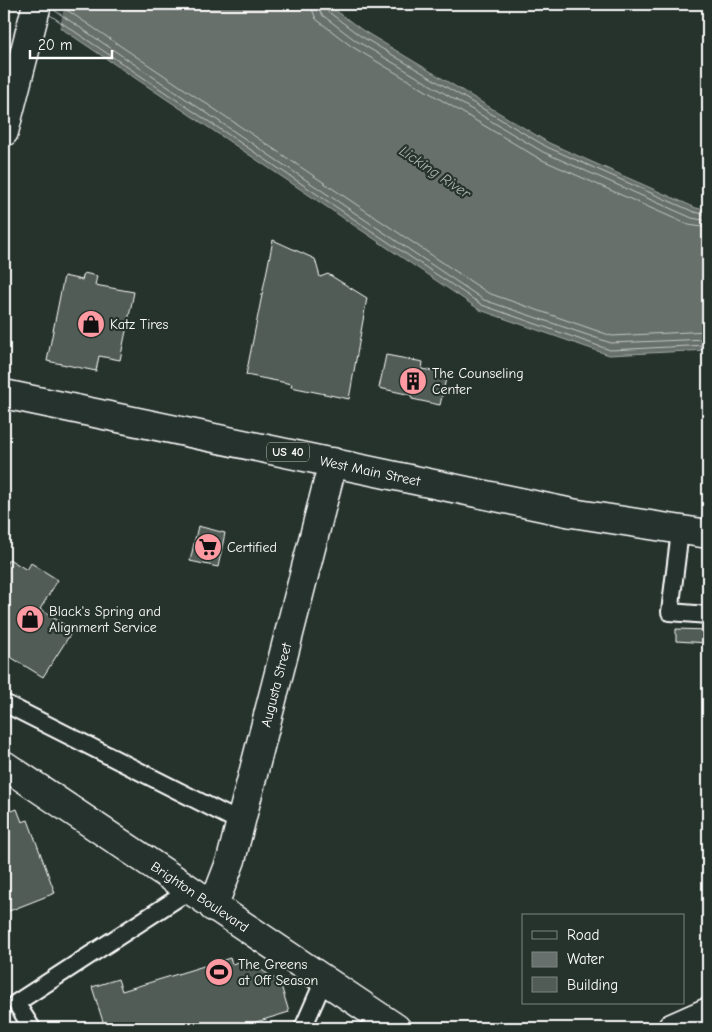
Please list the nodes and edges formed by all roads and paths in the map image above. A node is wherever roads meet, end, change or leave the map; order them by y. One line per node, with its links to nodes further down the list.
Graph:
1 (37, 4): 2 (street)
2 (4, 124)
3 (4, 394): 4 (street, West Main Street / US 40)
4 (333, 462): 5 (street, West Main Street / US 40); 10 (street, Augusta Street)
5 (680, 531): 6 (street, West Main Street / US 40); 7 (lane)
6 (708, 534)
7 (708, 615)
8 (4, 702): 10 (lane)
9 (4, 765): 11 (street, Brighton Boulevard)
10 (240, 822): 12 (street, Augusta Street)
11 (190, 890): 12 (street, Brighton Boulevard); 14 (lane)
12 (213, 907): 13 (street, Brighton Boulevard)
13 (324, 980): 17 (lane); 18 (street, Brighton Boulevard)
14 (10, 1003): 16 (lane)
15 (708, 1012): 19 (street)
16 (32, 1028)
17 (303, 1028)
18 (396, 1028)
19 (672, 1028)

